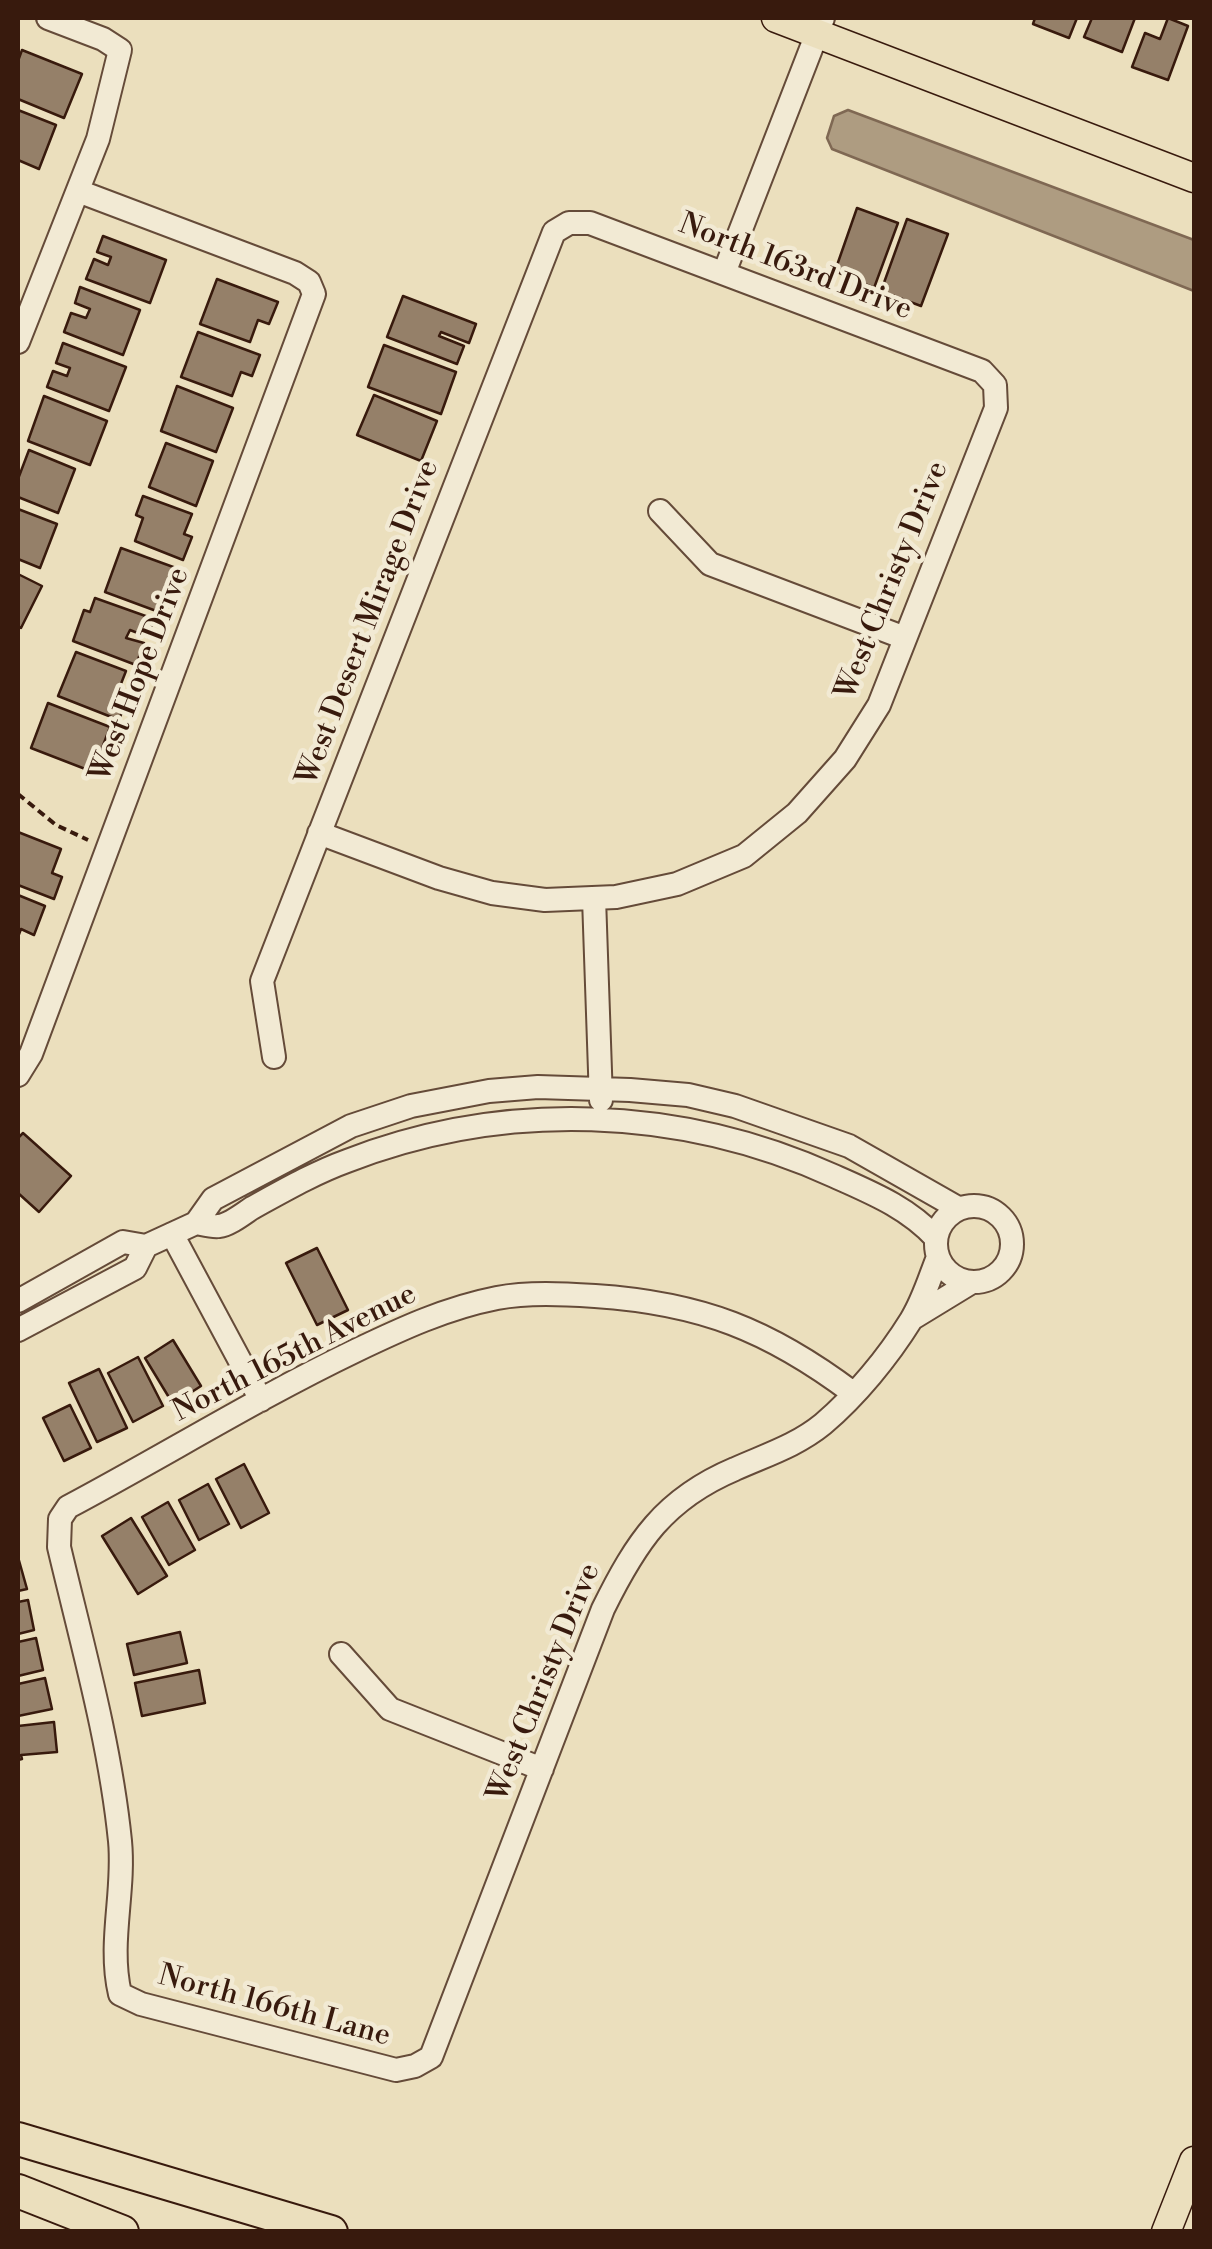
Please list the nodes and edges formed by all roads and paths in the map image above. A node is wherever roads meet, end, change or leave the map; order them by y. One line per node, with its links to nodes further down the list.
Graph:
1 (48, 18): 5 (street)
2 (776, 18): 3 (main road)
3 (820, 25): 4 (main road); 7 (street)
4 (1194, 178)
5 (78, 192): 8 (street); 14 (street, West Hope Drive)
6 (569, 223): 7 (street, North 163rd Drive); 13 (street, West Desert Mirage Drive)
7 (724, 274): 9 (street, North 163rd Drive)
8 (18, 337)
9 (994, 384): 11 (street, West Christy Drive)
10 (660, 512): 11 (street)
11 (906, 638): 15 (street, West Christy Drive)
12 (18, 794): 14 (path)
13 (319, 833): 15 (street, West Christy Drive); 16 (street, West Desert Mirage Drive)
14 (108, 848): 17 (street, West Hope Drive)
15 (594, 898): 18 (street)
16 (274, 1057)
17 (18, 1074)
18 (601, 1089): 19 (street); 20 (street); 21 (street)
19 (602, 1120): 21 (street); 24 (street)
20 (958, 1208): 24 (street); 25 (street)
21 (196, 1222): 22 (street)
22 (172, 1234): 23 (street); 30 (street)
23 (146, 1246): 26 (street); 28 (street)
24 (937, 1247): 25 (street); 27 (street)
25 (972, 1282): 27 (street)
26 (18, 1301)
27 (913, 1318): 29 (street, West Christy Drive)
28 (18, 1330)
29 (853, 1393): 30 (street, North 165th Avenue); 32 (street, West Christy Drive)
30 (261, 1400): 33 (street, North 165th Avenue)
31 (341, 1654): 32 (street)
32 (542, 1769): 34 (street, West Christy Drive)
33 (120, 1994): 34 (street, North 166th Lane)
34 (416, 2066)
35 (18, 2139): 39 (highway)
36 (1194, 2161): 40 (main road)
37 (18, 2191): 38 (highway)
38 (122, 2232)
39 (332, 2232)
40 (1166, 2232)

